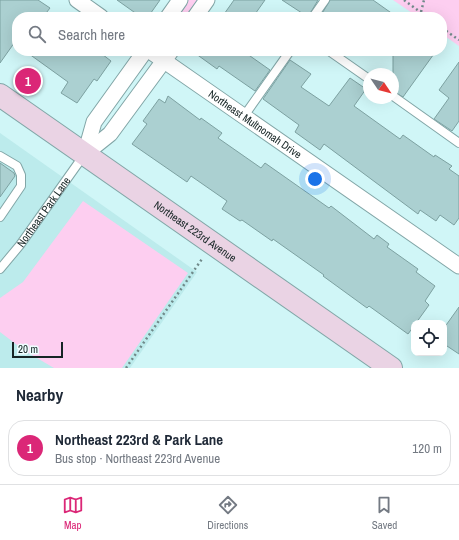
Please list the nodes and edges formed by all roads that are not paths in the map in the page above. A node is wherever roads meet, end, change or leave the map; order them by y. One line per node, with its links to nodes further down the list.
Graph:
1 (78, 0): 5 (street)
2 (180, 0): 6 (street)
3 (206, 0): 7 (street)
4 (325, 0): 8 (lane)
5 (95, 12)
6 (172, 12)
7 (198, 12)
8 (317, 12)
9 (141, 56): 18 (street, Northeast Park Lane)
10 (167, 56): 16 (street, Northeast Multnomah Drive); 18 (street, Northeast Park Lane)
11 (286, 56): 16 (lane)
12 (336, 56): 13 (lane)
13 (363, 75)
14 (0, 95): 18 (main road, Northeast 223rd Avenue)
15 (399, 100): 17 (lane)
16 (244, 116): 21 (street, Northeast Multnomah Drive)
17 (459, 143)
18 (85, 154): 22 (lane, Northeast Park Lane); 23 (main road, Northeast 223rd Avenue)
19 (0, 156): 20 (lane)
20 (0, 217)
21 (459, 266)
22 (0, 268)
23 (391, 368)

